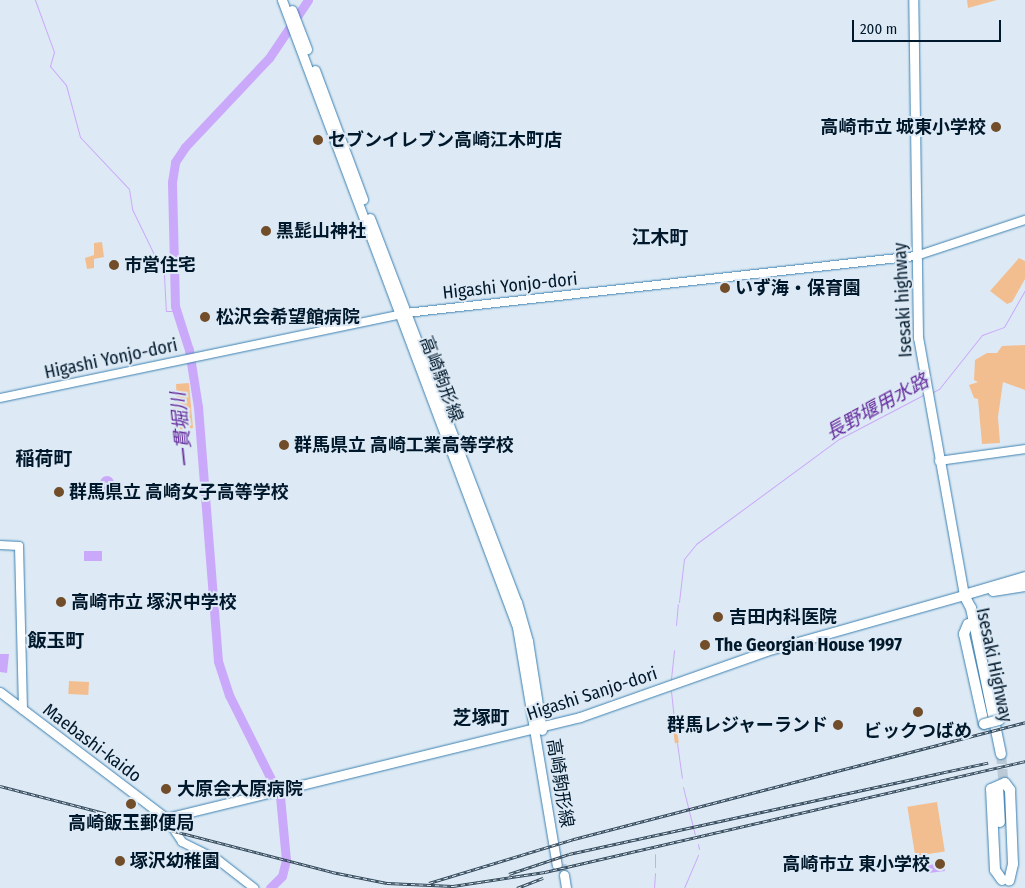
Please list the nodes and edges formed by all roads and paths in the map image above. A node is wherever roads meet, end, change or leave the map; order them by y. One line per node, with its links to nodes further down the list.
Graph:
1 (282, 0): 4 (main road, 高崎駒形線)
2 (288, 0): 4 (main road, 高崎駒形線)
3 (913, 0): 6 (main road, Isesaki highway)
4 (291, 18): 7 (main road, 高崎駒形線)
5 (1025, 220): 6 (street, Higashi Yonjo-dori)
6 (916, 256): 7 (street, Higashi Yonjo-dori); 10 (main road, Isesaki highway)
7 (403, 314): 8 (street, Higashi Yonjo-dori); 18 (main road, 高崎駒形線)
8 (0, 398)
9 (1025, 449): 10 (street)
10 (939, 461): 14 (main road, Isesaki highway)
11 (0, 545): 17 (street)
12 (1025, 577): 14 (highway, Higashi Sanjo-dori)
13 (1025, 586): 14 (highway, Higashi Sanjo-dori)
14 (964, 595): 15 (highway, Isesaki Highway); 18 (main road, Higashi Sanjo-dori)
15 (971, 623): 15 (highway, bridge); 19 (highway, Isesaki Highway)
16 (0, 692): 17 (main road, Maebashi-kaido)
17 (23, 710): 21 (main road, Maebashi-kaido)
18 (538, 728): 21 (main road, Higashi Sanjo-dori); 22 (main road, 高崎駒形線)
19 (998, 754)
20 (1001, 787): 23 (highway)
21 (166, 818): 24 (street)
22 (560, 865)
23 (1005, 884): 23 (highway)
24 (254, 888)
25 (560, 888): 26 (main road)
26 (566, 888)

